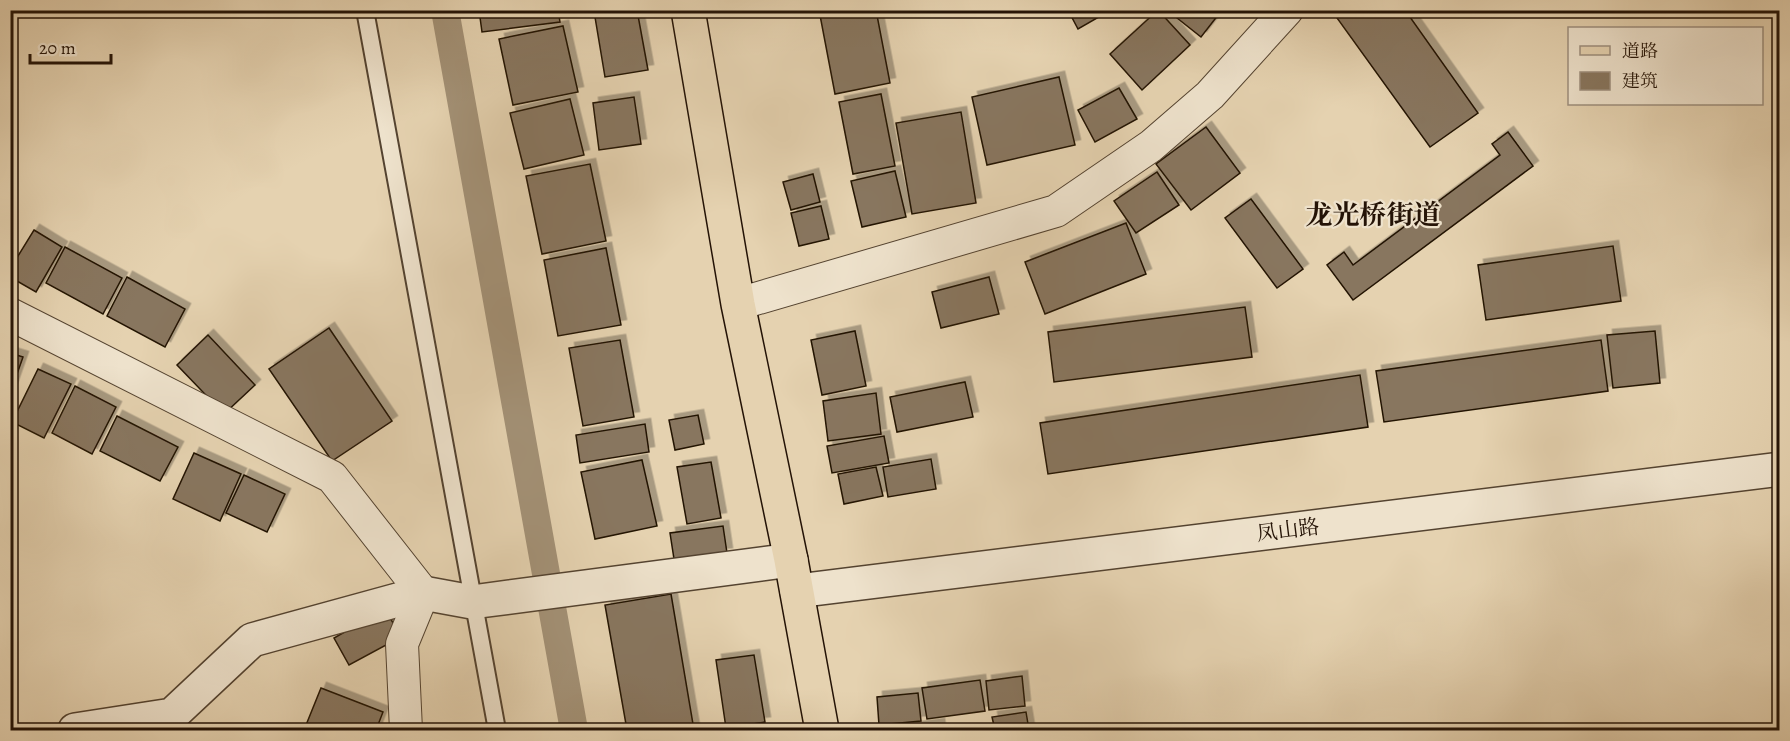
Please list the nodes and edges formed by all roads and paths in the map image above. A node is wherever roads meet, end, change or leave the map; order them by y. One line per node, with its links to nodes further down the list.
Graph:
1 (365, 10): 9 (lane)
2 (688, 10): 4 (main road)
3 (1287, 10): 4 (street)
4 (738, 304): 7 (main road)
5 (10, 315): 8 (street)
6 (1779, 469): 7 (street, 凤山路)
7 (794, 576): 9 (street, 凤山路); 13 (main road)
8 (423, 593): 9 (street, 凤山路); 10 (street); 11 (street)
9 (472, 602): 12 (lane)
10 (75, 730)
11 (406, 730)
12 (497, 730)
13 (822, 730)

